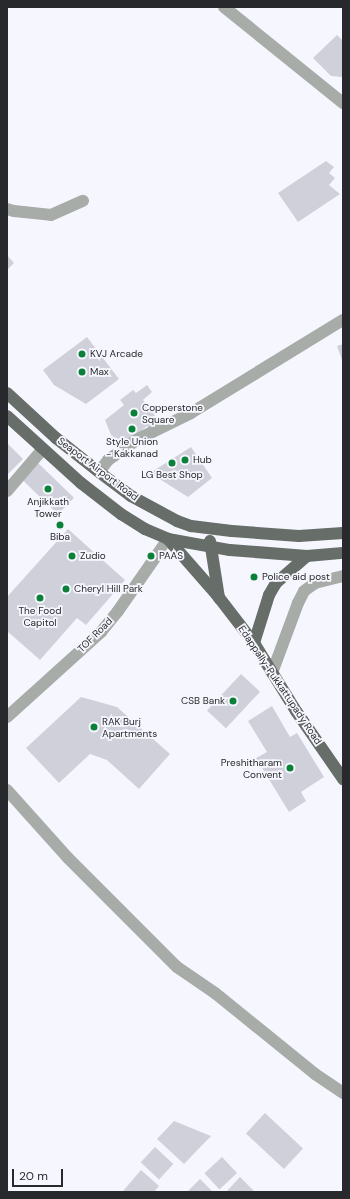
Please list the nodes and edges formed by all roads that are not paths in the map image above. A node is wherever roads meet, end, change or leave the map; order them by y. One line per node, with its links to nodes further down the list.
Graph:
1 (224, 7): 2 (street)
2 (343, 103)
3 (83, 201): 4 (street)
4 (7, 209)
5 (343, 320): 9 (street)
6 (7, 393): 9 (main road, Seaport Airport Road)
7 (7, 416): 8 (main road, Seaport Airport Road)
8 (42, 450): 10 (street); 14 (main road, Seaport Airport Road)
9 (99, 472): 11 (main road, Seaport Airport Road)
10 (7, 491)
11 (172, 518): 12 (main road, Seaport Airport Road); 14 (main road)
12 (206, 528): 13 (main road, Seaport Airport Road); 15 (main road)
13 (343, 533)
14 (168, 539): 15 (main road, Seaport Airport Road); 19 (main road, Edappally-Pukkattupady Road); 22 (street, TOF Road)
15 (211, 547): 17 (main road, Seaport Airport Road); 19 (main road)
16 (343, 553): 17 (main road, Seaport Airport Road)
17 (307, 556): 20 (main road)
18 (343, 576): 21 (street)
19 (220, 599): 20 (main road, Edappally-Pukkattupady Road)
20 (254, 643): 21 (main road, Edappally-Pukkattupady Road)
21 (272, 674): 23 (main road, Edappally-Pukkattupady Road)
22 (7, 717)
23 (343, 779)
24 (7, 790): 25 (street)
25 (343, 1093)

